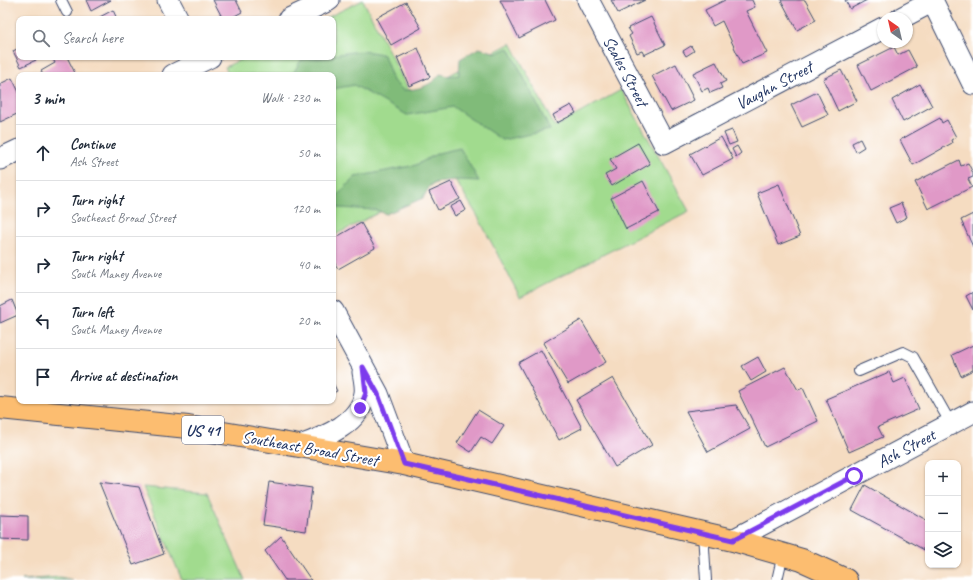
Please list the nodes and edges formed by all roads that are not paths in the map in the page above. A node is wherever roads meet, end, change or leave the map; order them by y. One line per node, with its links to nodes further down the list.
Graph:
1 (61, 0): 6 (lane)
2 (168, 0): 8 (street)
3 (329, 0): 9 (street)
4 (588, 0): 15 (street, Scales Street)
5 (933, 1): 7 (street); 11 (street)
6 (67, 12)
7 (913, 12)
8 (176, 16)
9 (296, 16)
10 (877, 31): 15 (street, Vaughn Street)
11 (966, 52): 14 (street)
12 (204, 63): 13 (street)
13 (181, 72)
14 (973, 84)
15 (664, 142)
16 (16, 151): 17 (street)
17 (0, 159)
18 (336, 317): 19 (street)
19 (363, 367): 24 (street); 25 (street)
20 (859, 371): 23 (lane)
21 (0, 408): 24 (main road, Southeast Broad Street / US 41)
22 (973, 412): 23 (street, Ash Street)
23 (950, 424): 27 (street, Ash Street)
24 (300, 446): 25 (main road, Southeast Broad Street / US 41)
25 (404, 464): 26 (main road, Southeast Broad Street / US 41)
26 (703, 533): 27 (main road, Southeast Broad Street / US 41); 29 (lane)
27 (733, 540): 28 (main road, Southeast Broad Street / US 41)
28 (783, 554): 30 (lane); 31 (main road, Southeast Broad Street / US 41)
29 (706, 580)
30 (777, 580)
31 (846, 580)

